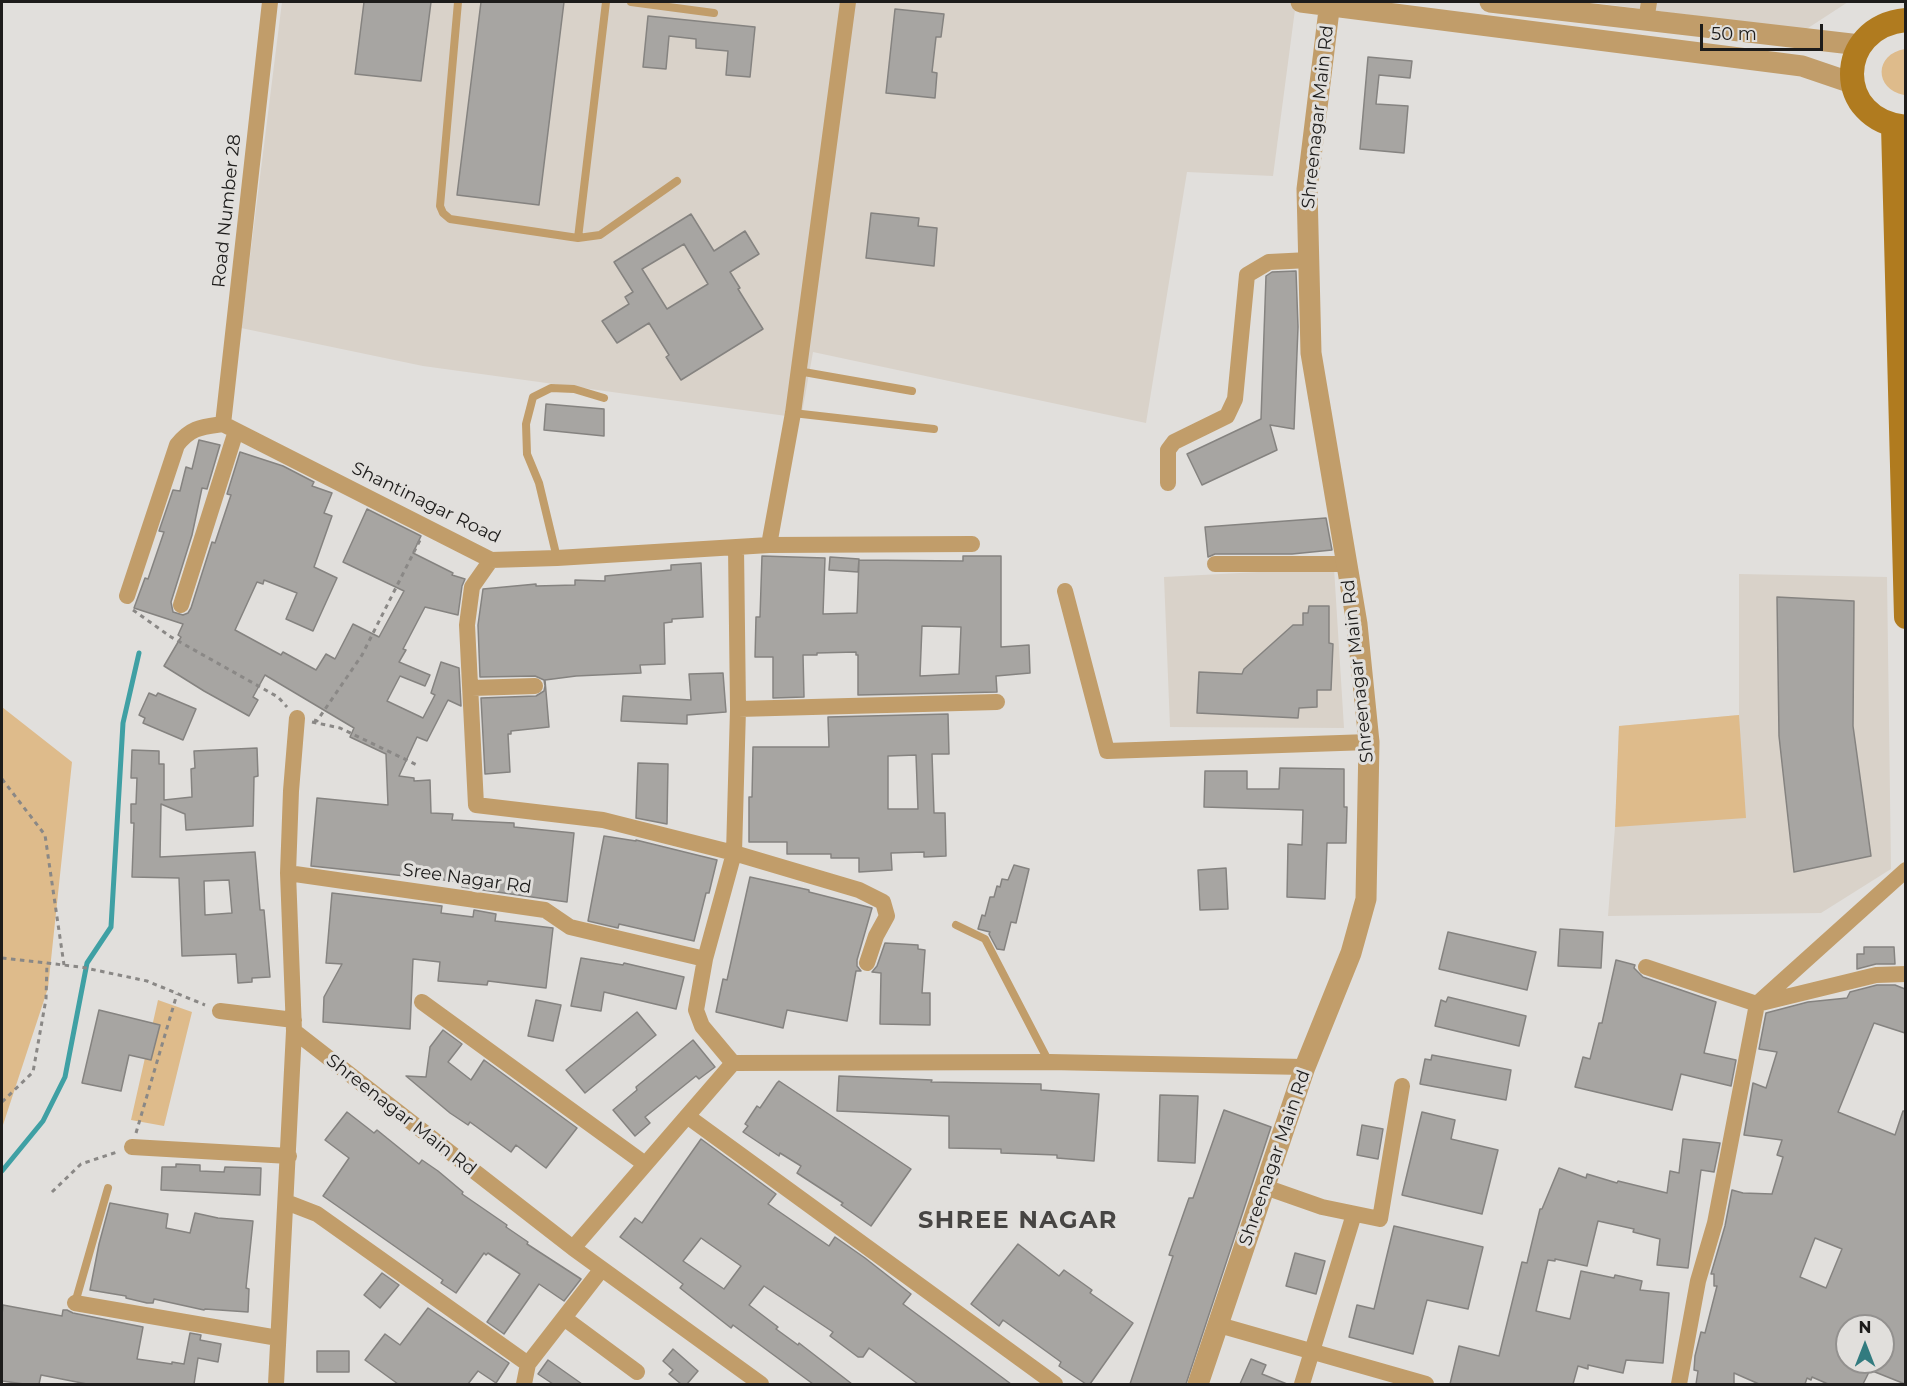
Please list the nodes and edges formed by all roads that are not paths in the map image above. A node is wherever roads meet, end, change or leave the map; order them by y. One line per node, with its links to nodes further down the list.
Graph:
1 (270, 2): 22 (street, Road Number 28)
2 (458, 2): 16 (lane)
3 (606, 2): 16 (lane)
4 (631, 2): 10 (lane)
5 (848, 2): 18 (street)
6 (1300, 2): 8 (street)
7 (1490, 2): 9 (street)
8 (1330, 3): 13 (street); 17 (street, Shreenagar Main Rd)
9 (1648, 11): 12 (street)
10 (714, 13)
11 (1899, 14): 12 (main road)
12 (1860, 45): 13 (main road)
13 (1852, 83): 14 (main road)
14 (1899, 126): 32 (main road)
15 (677, 181): 16 (lane)
16 (578, 238)
17 (1309, 260): 24 (street); 31 (street, Shreenagar Main Rd)
18 (798, 371): 19 (lane); 21 (street)
19 (912, 391)
20 (604, 398): 28 (lane)
21 (793, 413): 23 (lane); 26 (street)
22 (230, 428): 29 (street, Shantinagar Road); 34 (street); 35 (street, Road Number 28)
23 (934, 429)
24 (1168, 483)
25 (972, 544): 26 (street, Shantinagar Road)
26 (769, 545): 27 (street, Shantinagar Road)
27 (736, 547): 28 (street, Shantinagar Road); 40 (street)
28 (557, 558): 29 (street, Shantinagar Road)
29 (492, 560): 38 (street)
30 (1215, 564): 31 (street)
31 (1347, 564): 42 (street, Shreenagar Main Rd)
32 (1905, 583): 36 (main road)
33 (1065, 591): 42 (street)
34 (127, 596)
35 (181, 605)
36 (1905, 617)
37 (535, 686): 38 (street)
38 (472, 688): 43 (street)
39 (997, 702): 40 (street)
40 (738, 709): 43 (street)
41 (297, 718): 45 (street)
42 (1369, 742): 57 (street, Shreenagar Main Rd)
43 (734, 853): 47 (street); 48 (street)
44 (1905, 870): 52 (street)
45 (288, 873): 47 (street, Sree Nagar Rd); 54 (street)
46 (956, 925): 55 (lane)
47 (705, 959): 56 (street)
48 (867, 963)
49 (1646, 967): 52 (street)
50 (1905, 974): 52 (street)
51 (422, 1002): 62 (street)
52 (1757, 1004): 83 (street)
53 (220, 1011): 54 (street)
54 (294, 1026): 61 (street); 67 (street, Shreenagar Main Rd)
55 (1049, 1062): 56 (street); 57 (street)
56 (733, 1063): 59 (street)
57 (1305, 1067): 63 (street, Shreenagar Main Rd)
58 (1402, 1086): 66 (street)
59 (687, 1116): 62 (street); 79 (street)
60 (132, 1147): 61 (street)
61 (289, 1156): 65 (street)
62 (645, 1164): 67 (street)
63 (1265, 1187): 66 (street); 71 (street, Shreenagar Main Rd)
64 (108, 1188): 69 (lane)
65 (286, 1202): 72 (street); 74 (street)
66 (1354, 1214): 73 (street)
67 (573, 1248): 68 (street, Shreenagar Main Rd)
68 (601, 1270): 70 (street); 78 (street, Shreenagar Main Rd)
69 (75, 1303): 72 (street)
70 (564, 1318): 74 (street); 75 (street)
71 (1219, 1324): 73 (street); 80 (street, Shreenagar Main Rd)
72 (278, 1338): 76 (street)
73 (1314, 1352): 81 (street); 82 (street)
74 (528, 1364): 77 (street)
75 (637, 1372)
76 (276, 1384)
77 (524, 1384)
78 (760, 1384)
79 (1055, 1384)
80 (1198, 1384)
81 (1302, 1384)
82 (1426, 1384)
83 (1679, 1384)

